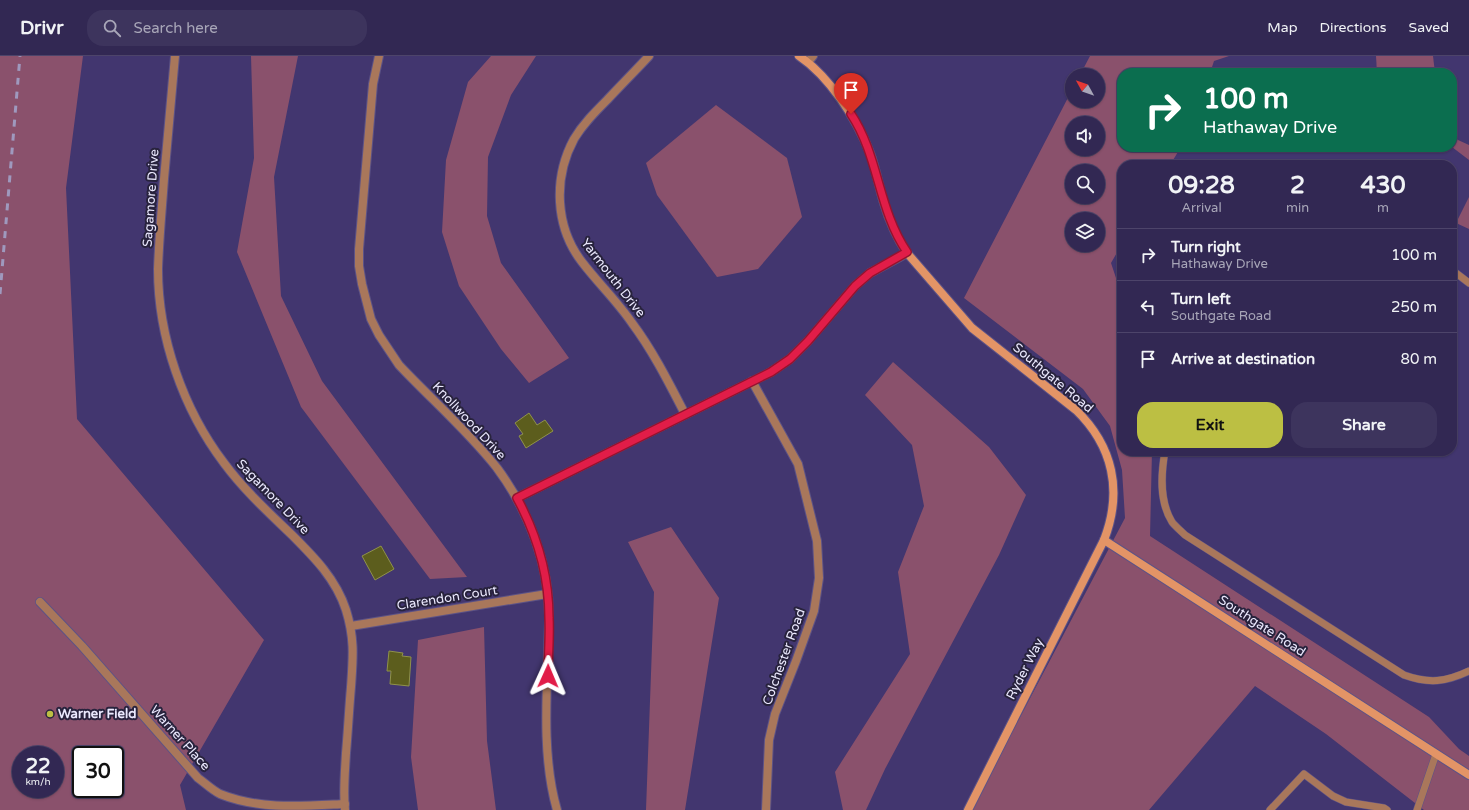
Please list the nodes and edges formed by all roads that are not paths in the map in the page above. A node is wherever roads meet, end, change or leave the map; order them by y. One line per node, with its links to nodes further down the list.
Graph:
1 (175, 56): 16 (street, Sagamore Drive)
2 (379, 56): 12 (street, Knollwood Drive)
3 (649, 56): 10 (street, Yarmouth Drive)
4 (799, 56): 5 (street, Southgate Road)
5 (810, 59): 6 (street, Southgate Road)
6 (907, 252): 9 (street); 13 (street, Southgate Road)
7 (1457, 274): 8 (lane)
8 (1469, 283)
9 (752, 381): 10 (street); 22 (street, Colchester Road)
10 (685, 414): 12 (street)
11 (1164, 456): 17 (lane)
12 (517, 498): 14 (street, Knollwood Drive)
13 (1104, 540): 18 (street, Southgate Road); 23 (street, Ryder Way)
14 (548, 594): 16 (street, Clarendon Court); 21 (street, Knollwood Drive)
15 (40, 602): 20 (street, Warner Place)
16 (351, 626): 20 (street, Sagamore Drive)
17 (1469, 671)
18 (1436, 754): 19 (street, Southgate Road); 26 (lane)
19 (1469, 775)
20 (345, 807)
21 (557, 810)
22 (766, 810)
23 (968, 810)
24 (1270, 810): 25 (lane)
25 (1387, 810)
26 (1417, 810)

